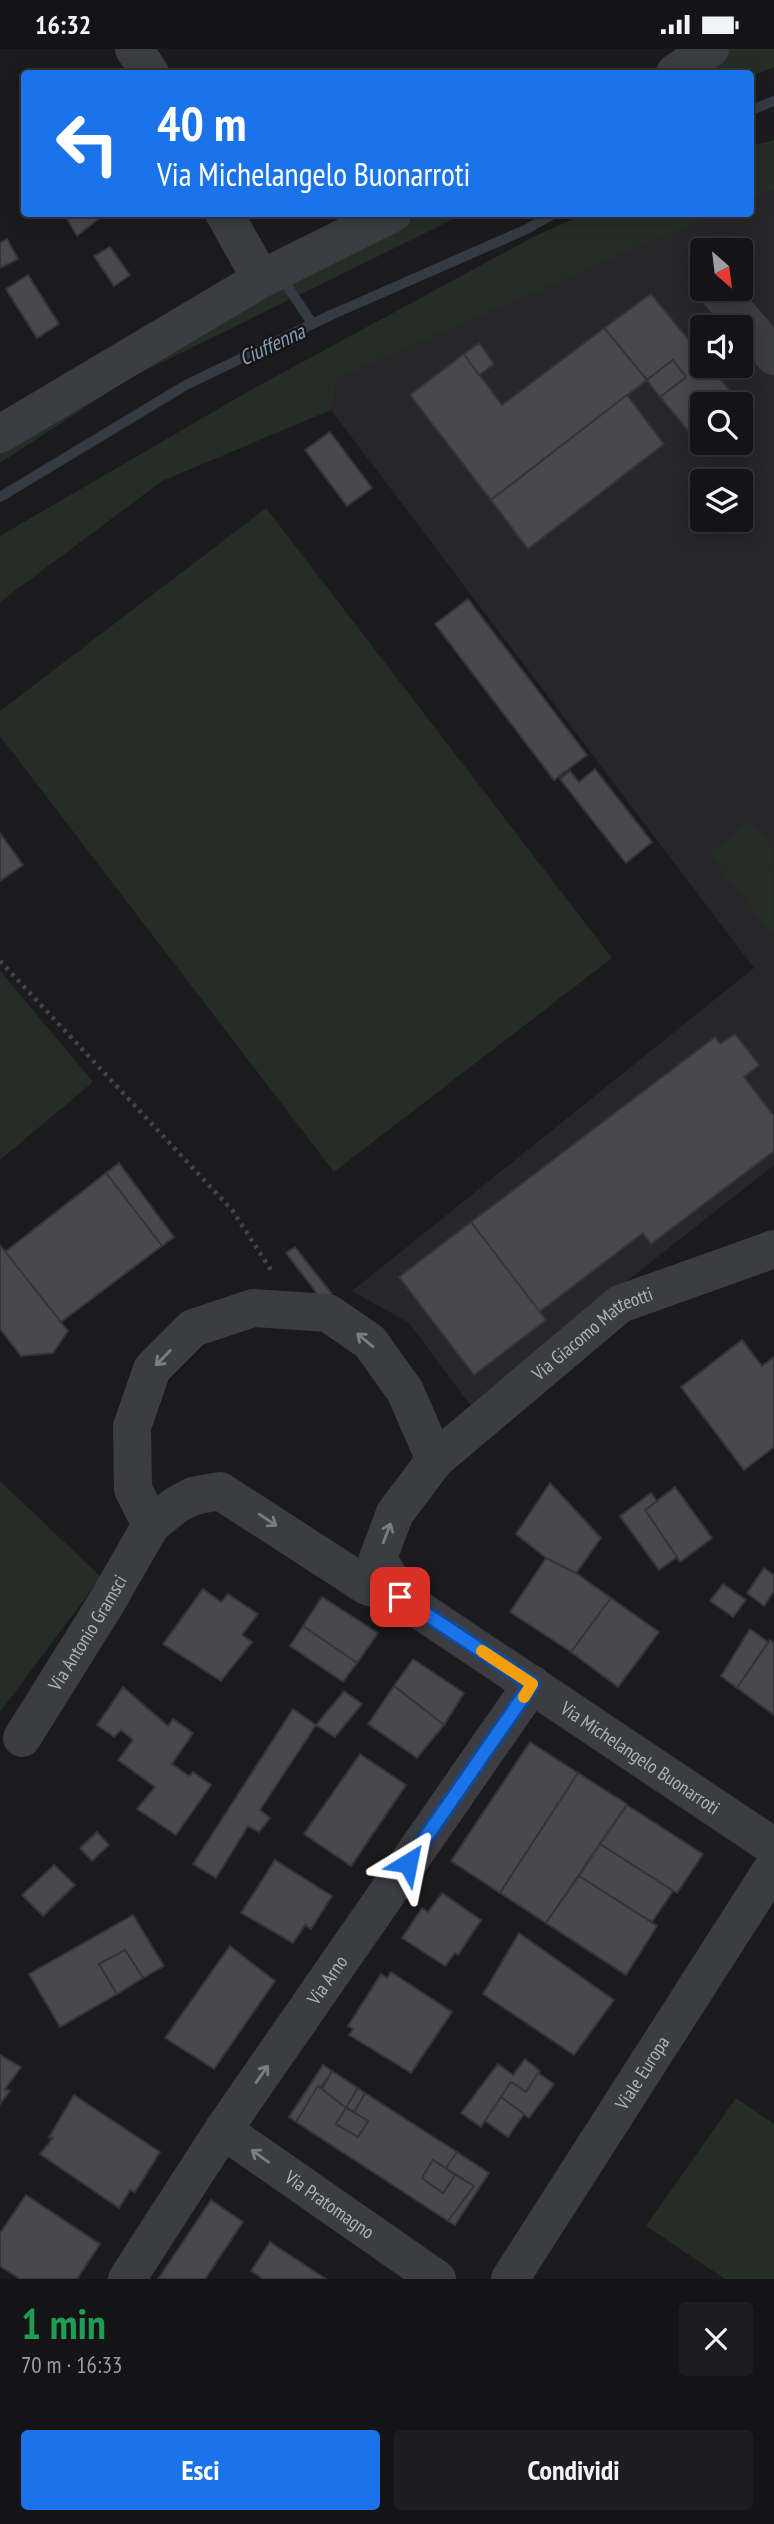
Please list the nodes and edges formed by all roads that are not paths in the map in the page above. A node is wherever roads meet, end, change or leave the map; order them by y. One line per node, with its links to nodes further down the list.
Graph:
1 (134, 49): 3 (street)
2 (710, 49): 4 (street)
3 (148, 70)
4 (679, 70)
5 (226, 217): 7 (street)
6 (385, 217): 7 (street)
7 (261, 279): 10 (street)
8 (726, 301): 9 (street)
9 (774, 356)
10 (0, 434)
11 (774, 1249): 12 (street, Via Giacomo Matteotti)
12 (435, 1460): 13 (street, one-way to 13); 14 (street, Via Giacomo Matteotti, one-way to 12)
13 (151, 1525): 14 (street, one-way to 14); 16 (street, Via Antonio Gramsci)
14 (400, 1597): 15 (street, Via Michelangelo Buonarroti)
15 (532, 1684): 17 (street, Via Michelangelo Buonarroti); 19 (street, Via Arno, one-way to 15)
16 (22, 1738)
17 (774, 1847)
18 (774, 1866): 22 (street, Viale Europa)
19 (223, 2130): 20 (street, Via Arno); 21 (street, Via Pratomagno, one-way to 19)
20 (127, 2279)
21 (437, 2279)
22 (510, 2279)

